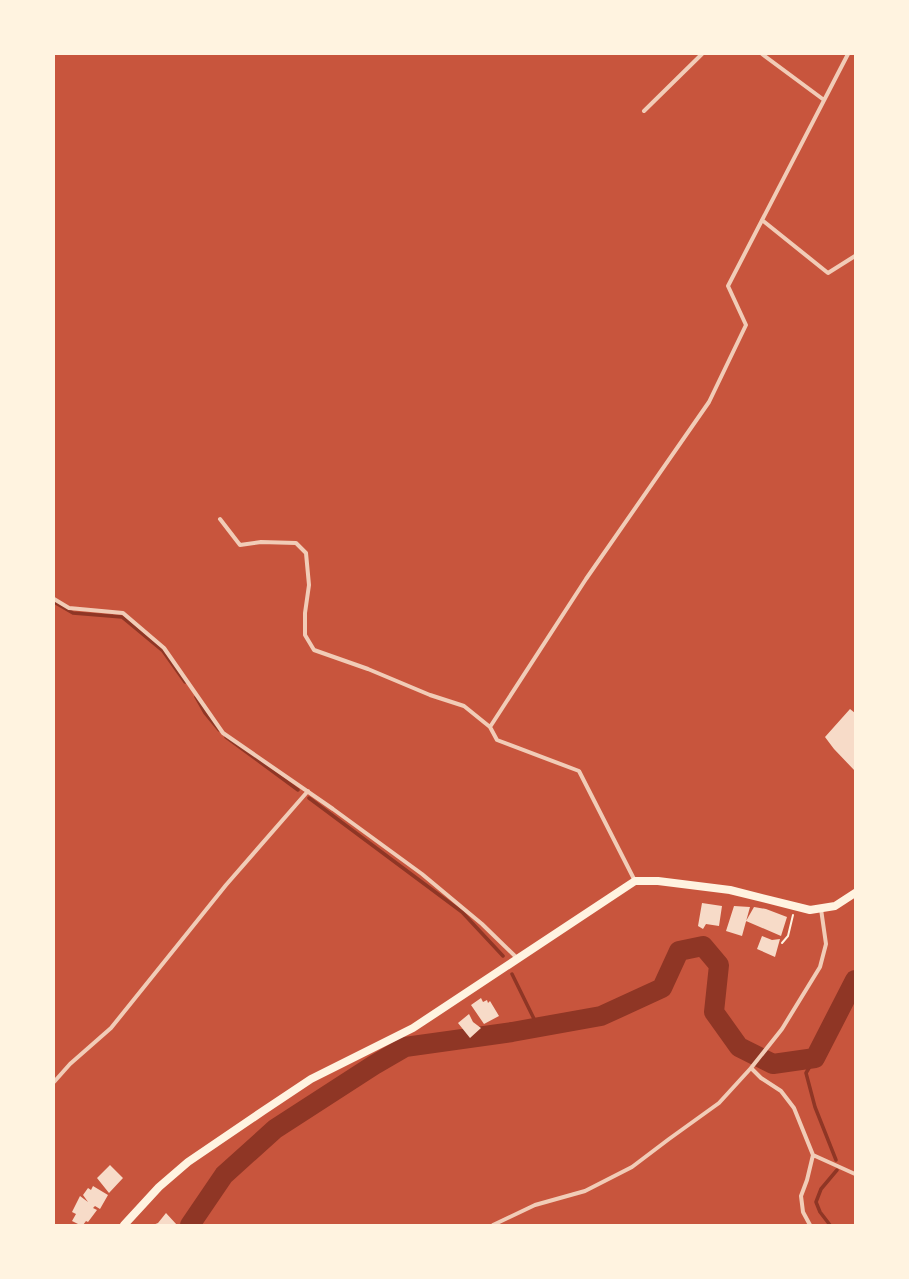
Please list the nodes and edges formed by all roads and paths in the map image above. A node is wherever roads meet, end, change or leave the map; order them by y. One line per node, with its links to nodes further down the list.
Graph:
1 (702, 54): 5 (street)
2 (762, 54): 4 (street)
3 (848, 54): 4 (street)
4 (824, 100): 6 (street)
5 (644, 111)
6 (762, 220): 7 (street); 10 (street)
7 (855, 256)
8 (220, 519): 10 (street)
9 (54, 599): 11 (street)
10 (490, 727): 12 (street)
11 (308, 791): 17 (street); 19 (street)
12 (635, 881): 14 (main road); 17 (main road)
13 (855, 893): 15 (main road)
14 (796, 906): 15 (main road); 16 (path)
15 (821, 909): 18 (street)
16 (782, 943)
17 (517, 958): 22 (main road)
18 (752, 1068): 20 (street); 23 (street)
19 (54, 1082)
20 (813, 1155): 21 (street); 24 (street)
21 (855, 1174)
22 (124, 1225)
23 (493, 1225)
24 (810, 1225)

